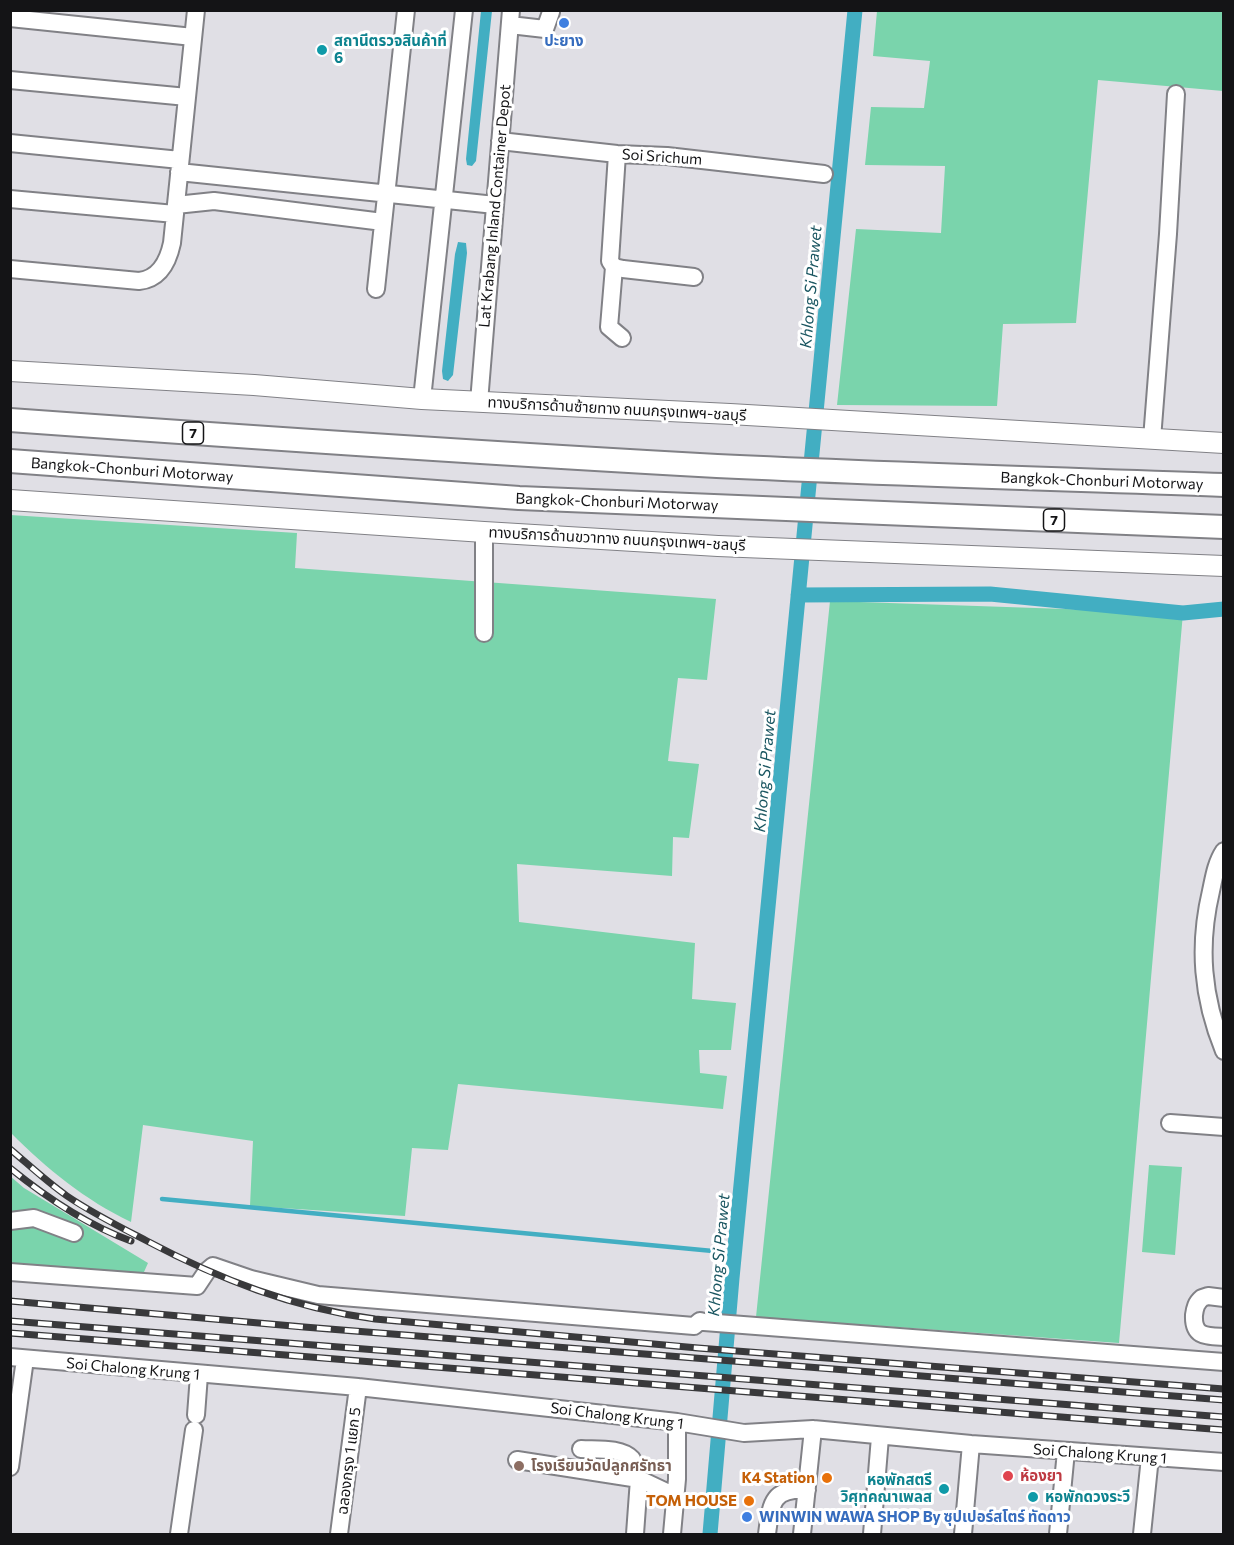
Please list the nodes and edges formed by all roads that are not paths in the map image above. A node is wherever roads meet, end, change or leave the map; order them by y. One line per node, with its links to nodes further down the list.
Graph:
1 (196, 10): 7 (street)
2 (406, 10): 16 (street)
3 (464, 10): 18 (street)
4 (551, 12): 6 (street)
5 (10, 18): 7 (street)
6 (511, 18): 11 (street, Lat Krabang Inland Container Depot)
7 (193, 37): 10 (street)
8 (10, 80): 10 (street)
9 (1176, 94): 31 (street)
10 (187, 97): 14 (street)
11 (500, 141): 13 (street, Soi Srichum); 19 (street, Lat Krabang Inland Container Depot)
12 (10, 143): 14 (street)
13 (617, 154): 15 (street, Soi Srichum); 22 (street)
14 (179, 166): 16 (street); 20 (street)
15 (824, 174)
16 (386, 194): 18 (street); 21 (street)
17 (10, 199): 20 (street)
18 (444, 200): 19 (street); 28 (street)
19 (495, 205): 29 (street, Lat Krabang Inland Container Depot)
20 (175, 209): 21 (street); 23 (street)
21 (383, 222): 25 (street)
22 (614, 267): 24 (street); 26 (street)
23 (10, 269)
24 (694, 277)
25 (376, 289)
26 (622, 338)
27 (10, 371): 28 (main road, ทางบริการด้านซ้ายทาง ถนนกรุงเทพฯ-ชลบุรี)
28 (422, 399): 29 (main road, ทางบริการด้านซ้ายทาง ถนนกรุงเทพฯ-ชลบุรี)
29 (479, 402): 31 (main road, ทางบริการด้านซ้ายทาง ถนนกรุงเทพฯ-ชลบุรี)
30 (10, 420): 34 (highway, Bangkok-Chonburi Motorway / 7)
31 (1152, 439): 32 (main road, ทางบริการด้านซ้ายทาง ถนนกรุงเทพฯ-ชลบุรี)
32 (1224, 443)
33 (10, 461): 36 (highway, Bangkok-Chonburi Motorway / 7)
34 (1224, 485)
35 (10, 500): 37 (main road, ทางบริการด้านขวาทาง ถนนกรุงเทพฯ-ชลบุรี)
36 (1224, 527)
37 (484, 541): 38 (main road, ทางบริการด้านขวาทาง ถนนกรุงเทพฯ-ชลบุรี); 39 (street)
38 (1224, 566)
39 (483, 633)
40 (1222, 857): 41 (street)
41 (1217, 1007): 42 (street)
42 (1224, 1051)
43 (1170, 1123): 44 (street)
44 (1224, 1127)
45 (10, 1221): 46 (street)
46 (74, 1233)
47 (10, 1272): 51 (street)
48 (1224, 1298): 49 (street)
49 (1224, 1337)
50 (18, 1358): 52 (street, Soi Chalong Krung 1); 63 (street)
51 (1224, 1362)
52 (199, 1375): 53 (street, Soi Chalong Krung 1); 67 (street)
53 (358, 1387): 54 (street, Soi Chalong Krung 1); 68 (street, ฉลองกรุง 1 แยก 5)
54 (677, 1422): 55 (street, Soi Chalong Krung 1); 66 (street)
55 (813, 1429): 56 (street, Soi Chalong Krung 1); 65 (street)
56 (880, 1437): 57 (street, Soi Chalong Krung 1); 73 (street)
57 (971, 1444): 59 (street, Soi Chalong Krung 1); 74 (street)
58 (581, 1449): 64 (street)
59 (1066, 1451): 60 (street, Soi Chalong Krung 1); 75 (street)
60 (1150, 1457): 62 (street, Soi Chalong Krung 1); 76 (street)
61 (517, 1460): 64 (street)
62 (1224, 1462)
63 (10, 1467)
64 (634, 1478): 66 (street); 69 (street)
65 (807, 1485): 71 (street); 72 (street)
66 (675, 1496): 70 (street)
67 (179, 1534)
68 (339, 1534)
69 (635, 1534)
70 (672, 1534)
71 (767, 1534)
72 (802, 1534)
73 (872, 1534)
74 (963, 1534)
75 (1058, 1534)
76 (1142, 1534)

